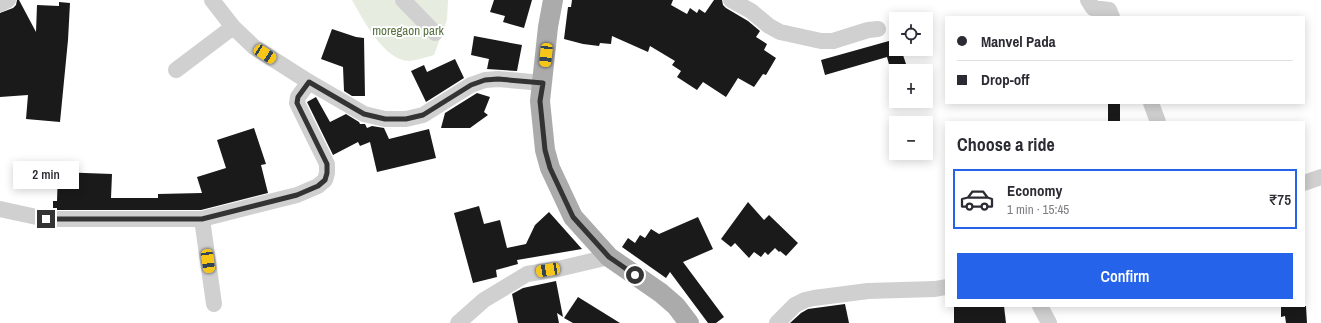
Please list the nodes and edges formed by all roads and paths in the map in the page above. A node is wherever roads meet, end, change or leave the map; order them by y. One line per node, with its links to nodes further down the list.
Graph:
1 (8, 0): 7 (street)
2 (212, 0): 9 (street)
3 (403, 0): 11 (street)
4 (553, 0): 14 (main road)
5 (731, 0): 10 (street)
6 (1088, 0): 8 (street)
7 (0, 4)
8 (1111, 9)
9 (233, 27): 12 (street); 13 (street)
10 (878, 29)
11 (435, 33)
12 (176, 70)
13 (309, 82): 14 (street); 20 (street)
14 (543, 83): 21 (main road)
15 (1151, 104): 16 (street)
16 (1158, 121)
17 (1321, 177): 18 (street)
18 (1305, 183)
19 (0, 209): 20 (street)
20 (202, 219): 23 (street)
21 (609, 257): 25 (street); 26 (main road)
22 (945, 287): 27 (street)
23 (214, 304)
24 (1041, 307): 28 (street)
25 (458, 323)
26 (689, 323)
27 (777, 323)
28 (1049, 323)

